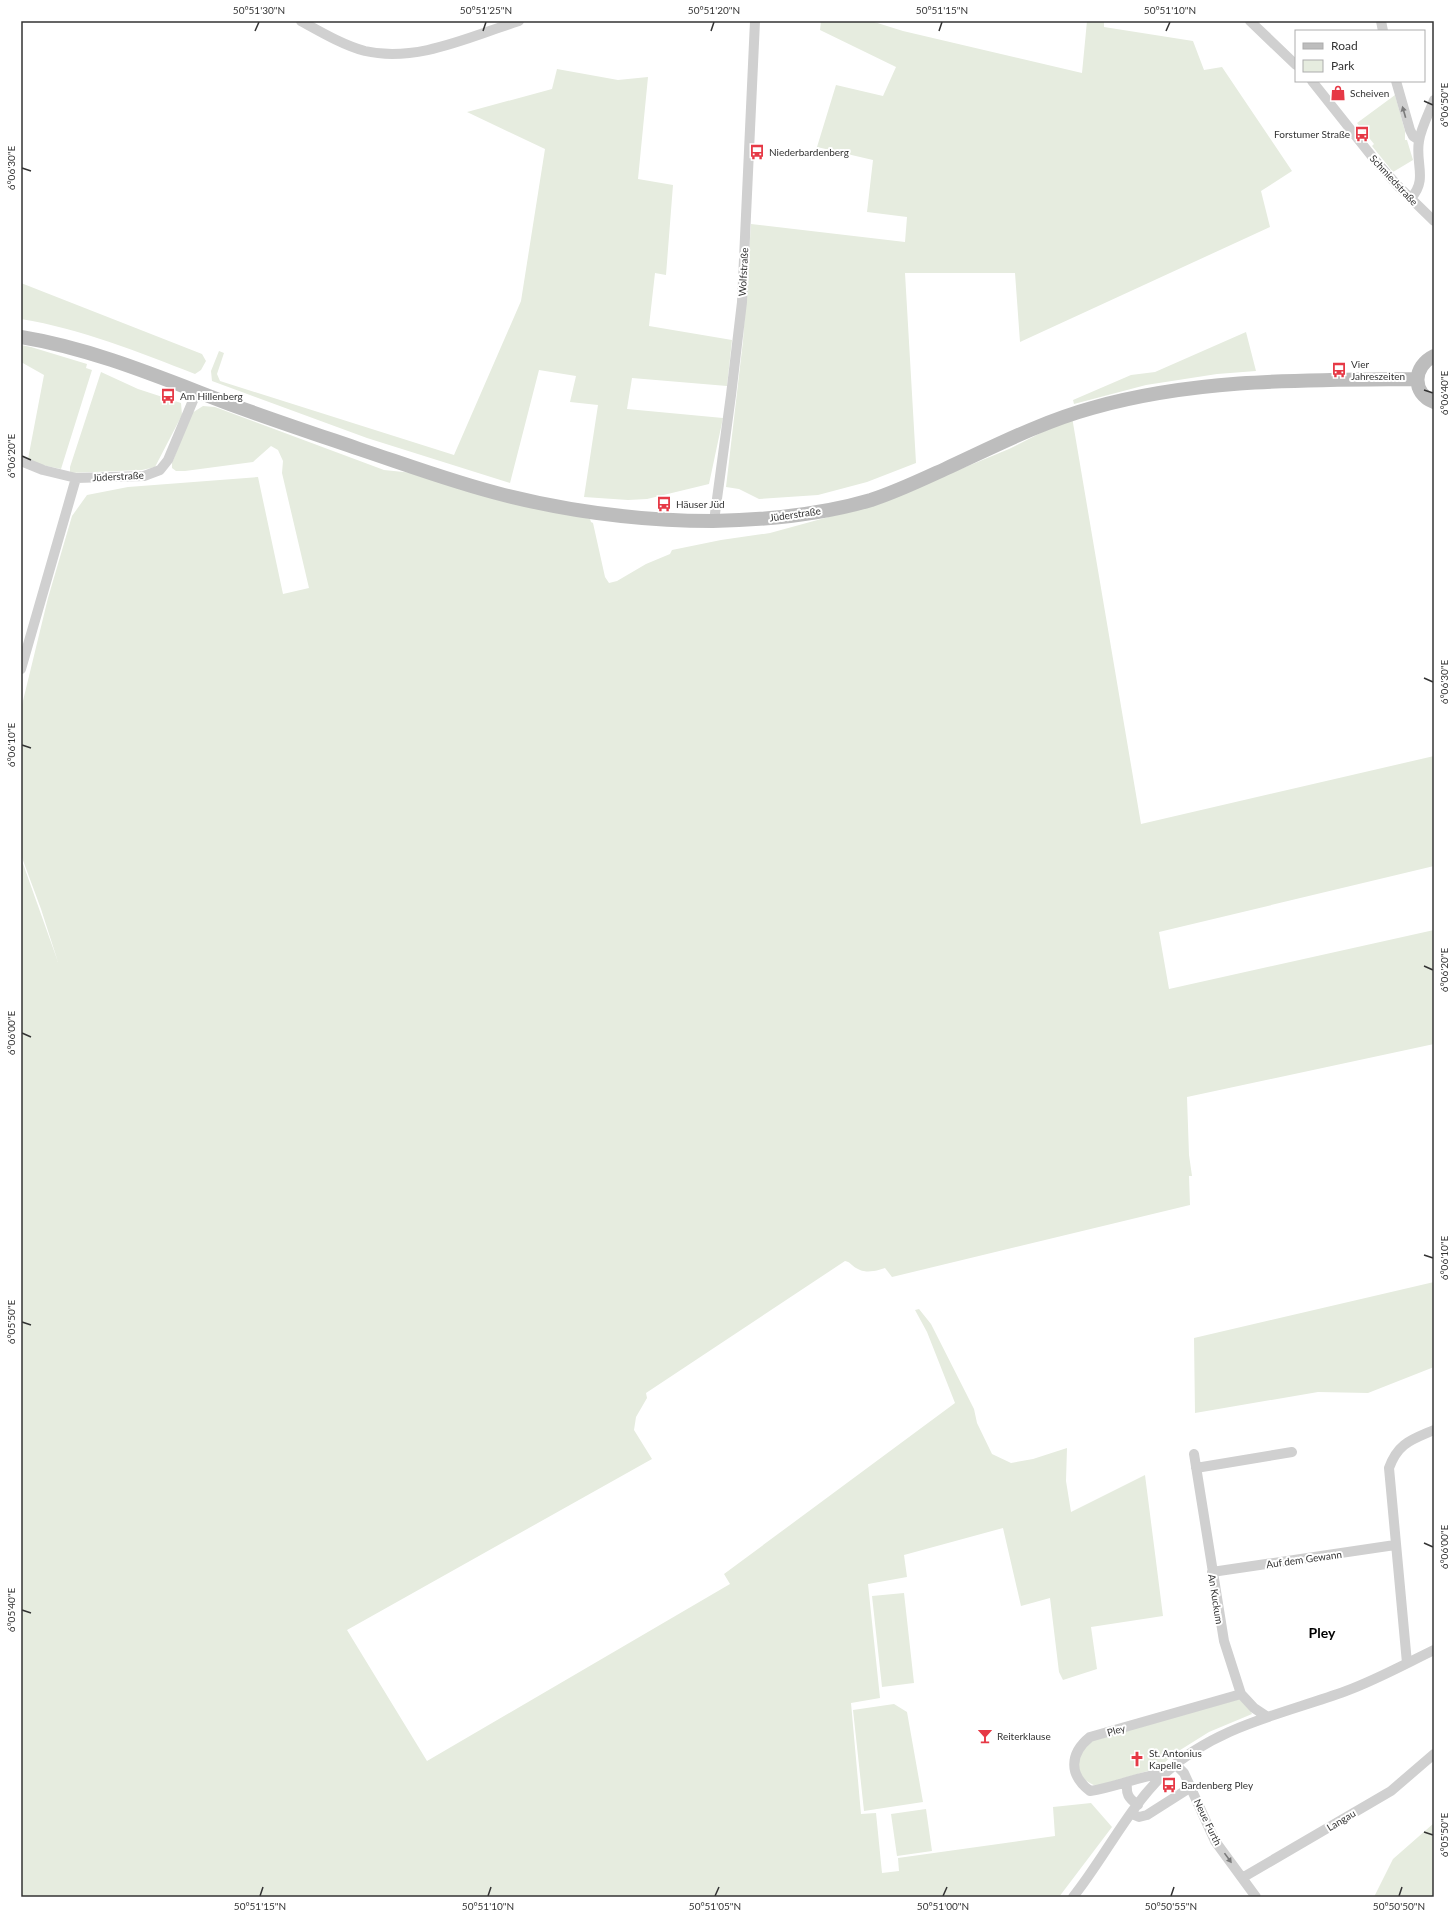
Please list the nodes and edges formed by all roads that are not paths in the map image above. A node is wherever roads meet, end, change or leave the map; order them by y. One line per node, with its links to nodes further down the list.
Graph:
1 (301, 21): 2 (street)
2 (519, 21)
3 (755, 21): 19 (street, Wolfstraße)
4 (1250, 21): 5 (street)
5 (1295, 64)
6 (1313, 82): 10 (street, Schmiedstraße)
7 (1396, 82): 9 (street, one-way to 7)
8 (1434, 100): 9 (street)
9 (1419, 140): 10 (street)
10 (1410, 198): 11 (street, Schmiedstraße)
11 (1434, 221)
12 (21, 337): 15 (main road, Jüderstraße)
13 (1434, 356): 14 (main road)
14 (1417, 379): 16 (main road); 19 (main road, Jüderstraße)
15 (197, 391): 18 (street, Jüderstraße); 19 (main road, Jüderstraße)
16 (1434, 402)
17 (21, 461): 18 (street, Jüderstraße)
18 (76, 478): 20 (street)
19 (714, 521)
20 (21, 669)
21 (1434, 1430): 25 (street)
22 (1292, 1452): 24 (street)
23 (1194, 1454): 24 (street, An Kuckum)
24 (1196, 1468): 26 (street, An Kuckum)
25 (1395, 1545): 26 (street, Auf dem Gewann); 28 (street)
26 (1212, 1572): 29 (street, An Kuckum)
27 (1434, 1650): 28 (street, Pley)
28 (1407, 1663): 30 (street, Pley)
29 (1241, 1694): 30 (street, An Kuckum); 34 (street, Pley)
30 (1266, 1716): 32 (street, Pley)
31 (1434, 1754): 38 (street, Langau)
32 (1176, 1764): 33 (street, Pley); 35 (street, Neue Furth)
33 (1165, 1773): 34 (street, Pley); 36 (street, Pley)
34 (1127, 1783): 36 (street)
35 (1191, 1787): 37 (street); 38 (street, Neue Furth, one-way to 38)
36 (1138, 1805): 37 (street, Pley)
37 (1132, 1814): 39 (street, Pley)
38 (1242, 1878): 40 (street, Neue Furth)
39 (1073, 1897)
40 (1256, 1897)

